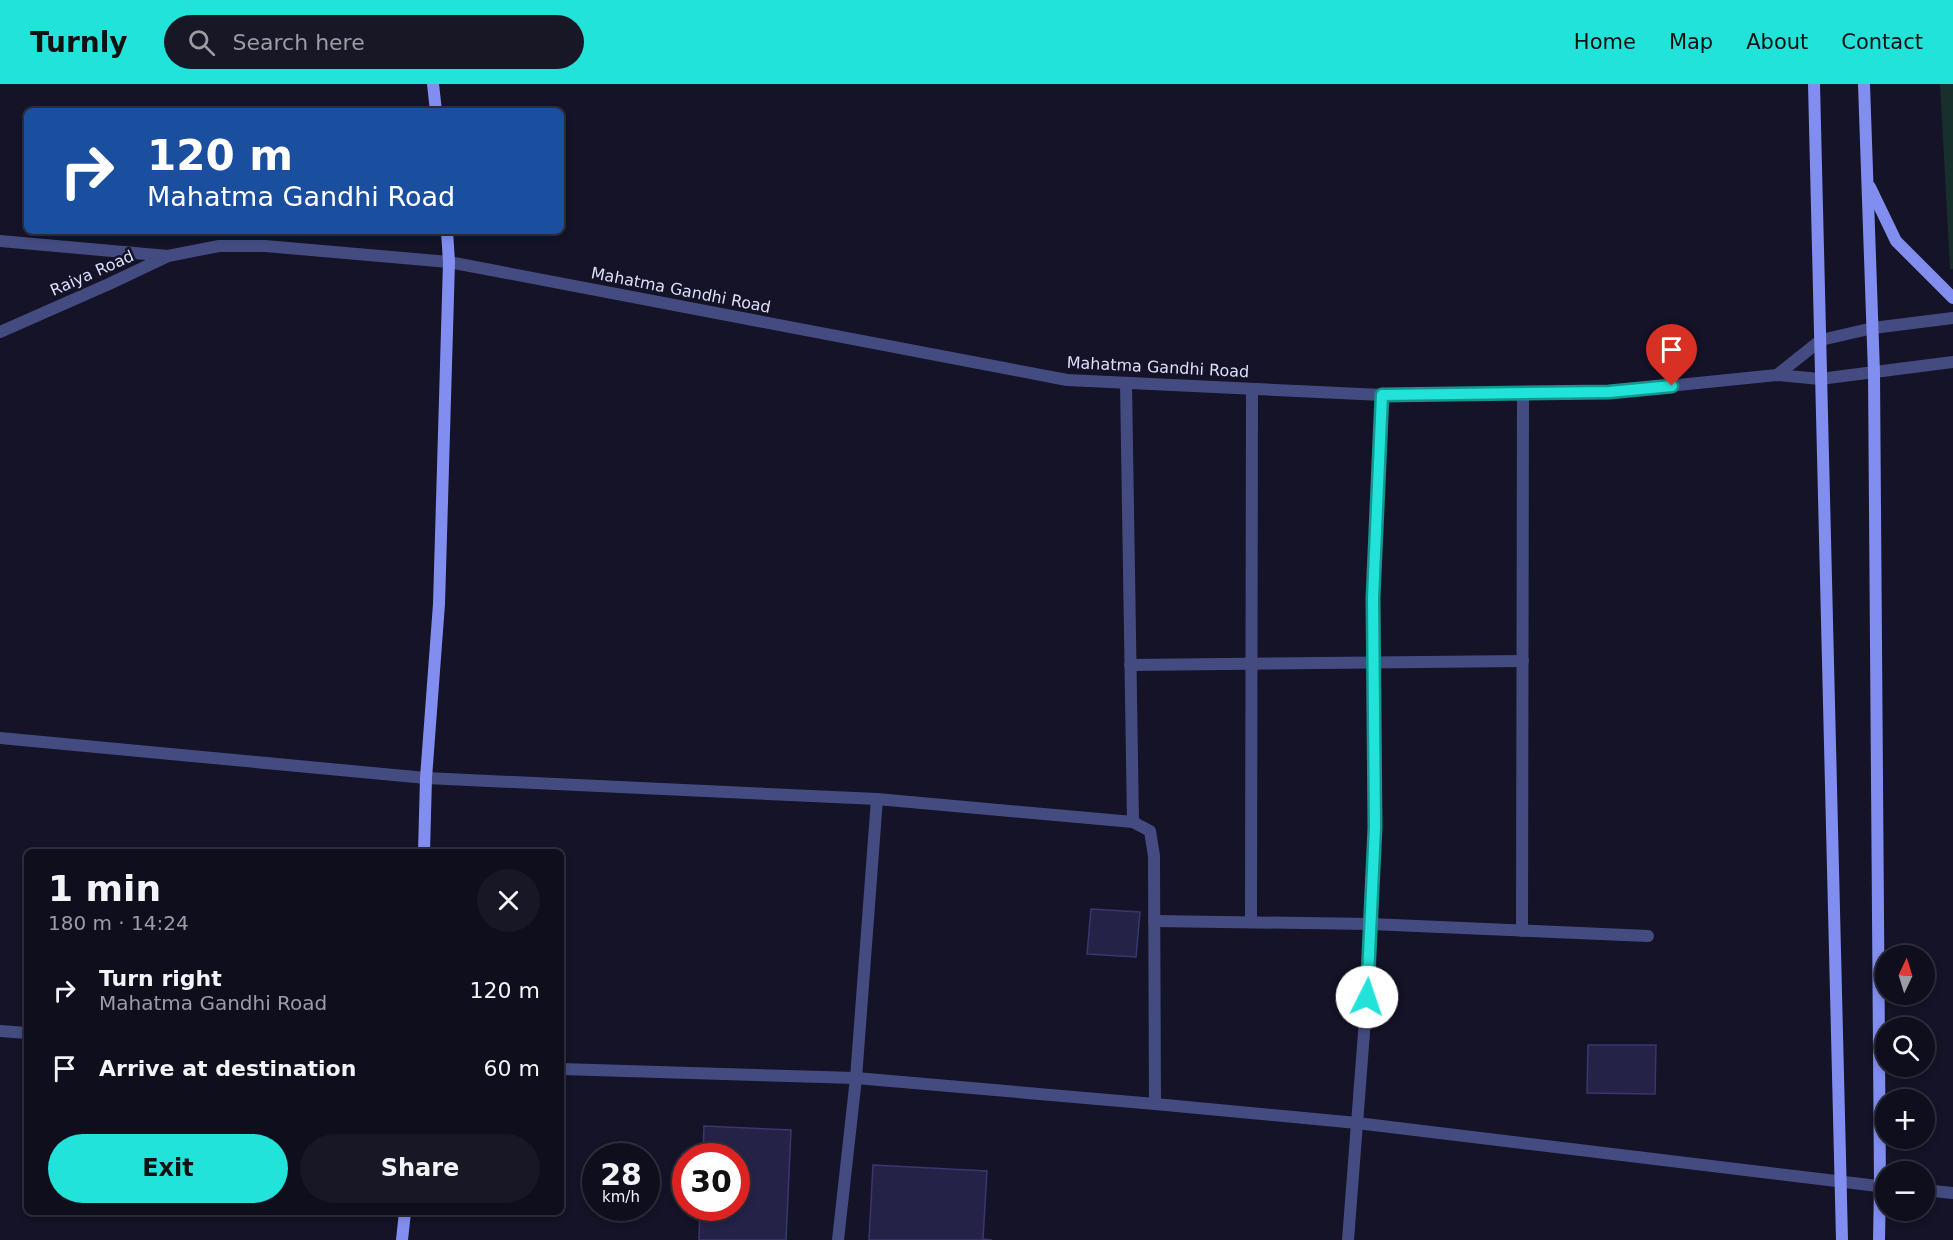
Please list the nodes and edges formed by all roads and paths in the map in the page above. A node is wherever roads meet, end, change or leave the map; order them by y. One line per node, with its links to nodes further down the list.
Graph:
1 (434, 84): 4 (main road)
2 (1814, 84): 14 (main road)
3 (1864, 84): 5 (main road)
4 (436, 108)
5 (1868, 183): 10 (main road); 12 (main road)
6 (447, 234): 9 (main road)
7 (0, 241): 8 (street)
8 (168, 256): 9 (street, Raiya Road); 13 (street, Raiya Road)
9 (449, 262): 19 (street, Mahatma Gandhi Road); 28 (main road)
10 (1953, 298)
11 (1953, 318): 12 (street)
12 (1873, 328): 14 (street); 16 (main road)
13 (0, 332)
14 (1821, 340): 17 (street); 18 (main road)
15 (1953, 362): 16 (street, Mahatma Gandhi Road)
16 (1874, 373): 18 (street, Mahatma Gandhi Road); 43 (main road)
17 (1777, 375): 18 (street, Mahatma Gandhi Road); 21 (street, Mahatma Gandhi Road)
18 (1820, 379): 44 (main road)
19 (1126, 383): 20 (street, Mahatma Gandhi Road); 26 (street)
20 (1252, 389): 22 (street, Mahatma Gandhi Road); 25 (street)
21 (1524, 393): 22 (street, Mahatma Gandhi Road); 23 (street)
22 (1382, 395): 24 (street)
23 (1523, 661): 24 (street); 35 (street)
24 (1374, 663): 25 (street); 34 (street)
25 (1251, 664): 26 (street); 33 (street)
26 (1131, 665): 30 (street)
27 (0, 738): 28 (street)
28 (426, 778): 29 (street); 31 (main road)
29 (877, 799): 30 (street); 40 (street)
30 (1133, 822): 32 (street)
31 (424, 849)
32 (1154, 921): 33 (street); 41 (street)
33 (1251, 922): 34 (street)
34 (1371, 924): 35 (street); 42 (street)
35 (1522, 931): 36 (street)
36 (1648, 936)
37 (0, 1031): 38 (street)
38 (24, 1033)
39 (564, 1069): 40 (street)
40 (856, 1078): 41 (street); 51 (street)
41 (1155, 1104): 42 (street)
42 (1358, 1123): 44 (street); 52 (street)
43 (1883, 1161)
44 (1842, 1181): 45 (street); 53 (main road)
45 (1875, 1185)
46 (1935, 1191): 47 (street)
47 (1953, 1193)
48 (405, 1215): 50 (main road)
49 (1880, 1221): 54 (main road)
50 (402, 1240)
51 (838, 1240)
52 (1348, 1240)
53 (1842, 1240)
54 (1879, 1240)

